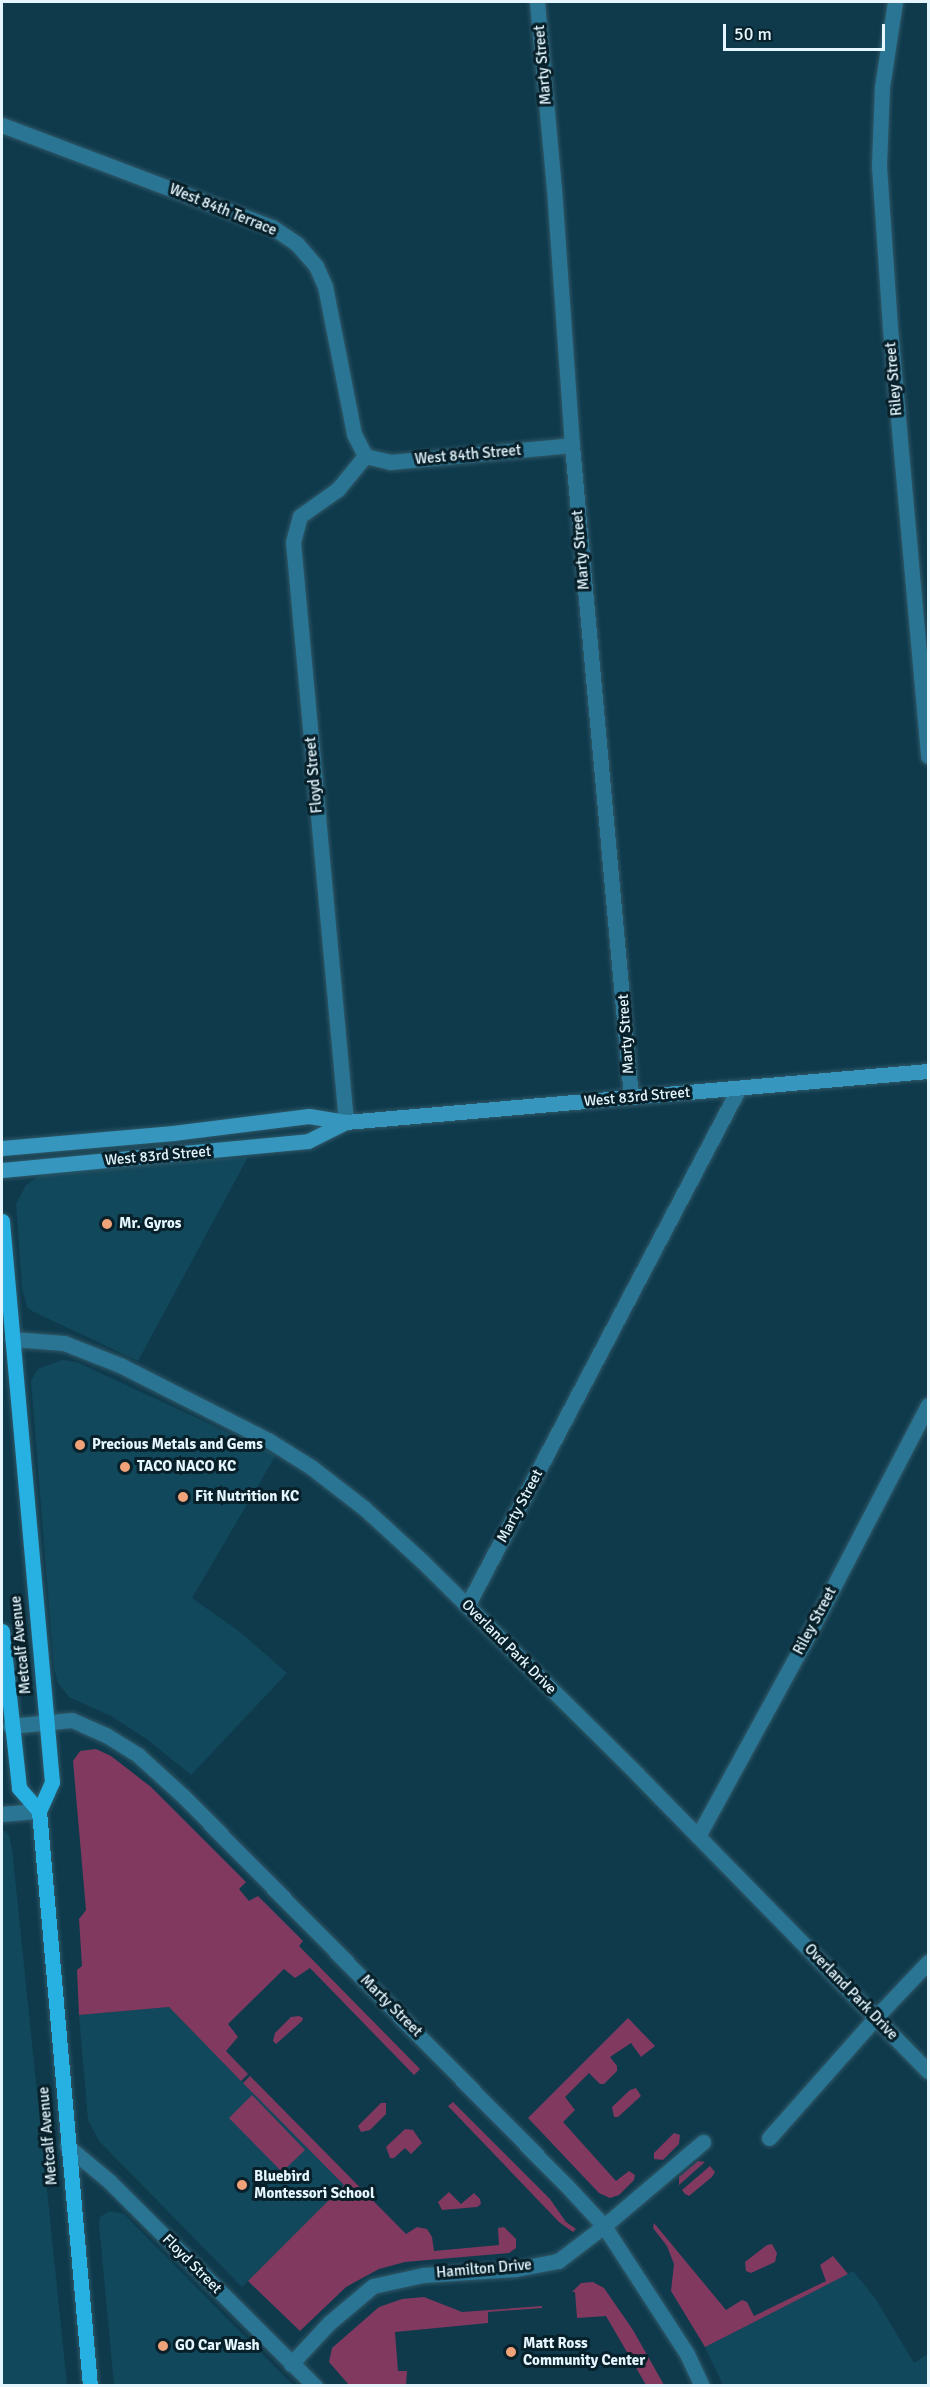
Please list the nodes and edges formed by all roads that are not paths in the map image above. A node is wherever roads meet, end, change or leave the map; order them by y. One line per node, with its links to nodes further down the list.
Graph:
1 (537, 2): 4 (street, Marty Street)
2 (895, 2): 6 (street, Riley Street)
3 (2, 125): 5 (street, West 84th Terrace)
4 (572, 445): 5 (street, West 84th Street); 9 (street, Marty Street)
5 (365, 456): 10 (street, Floyd Street)
6 (928, 756)
7 (928, 1071): 8 (street, West 83rd Street)
8 (740, 1088): 9 (street, West 83rd Street); 16 (street, Marty Street)
9 (631, 1097): 10 (street, West 83rd Street)
10 (346, 1122): 11 (street, West 83rd Street); 12 (street, West 83rd Street)
11 (2, 1148)
12 (2, 1170)
13 (2, 1221): 14 (main road, Metcalf Avenue)
14 (12, 1339): 16 (street, Overland Park Drive); 18 (main road, Metcalf Avenue)
15 (928, 1405): 22 (street, Riley Street)
16 (467, 1606): 22 (street, Overland Park Drive)
17 (2, 1631): 19 (main road, Metcalf Avenue)
18 (47, 1724): 19 (street, Marty Street); 20 (main road, Metcalf Avenue); 29 (street, Marty Street)
19 (10, 1726): 20 (main road, Metcalf Avenue)
20 (39, 1811): 21 (street); 28 (main road, Metcalf Avenue)
21 (2, 1814)
22 (698, 1836): 24 (street, Overland Park Drive)
23 (928, 1962): 24 (street)
24 (876, 2017): 25 (street, Overland Park Drive); 26 (street)
25 (928, 2071)
26 (770, 2138)
27 (703, 2142): 29 (street, Hamilton Drive)
28 (67, 2146): 30 (street, Floyd Street); 31 (main road, Metcalf Avenue)
29 (604, 2226): 30 (street, Hamilton Drive); 33 (street, Marty Street)
30 (291, 2364): 32 (street, Floyd Street)
31 (90, 2385)
32 (315, 2385)
33 (702, 2385)

